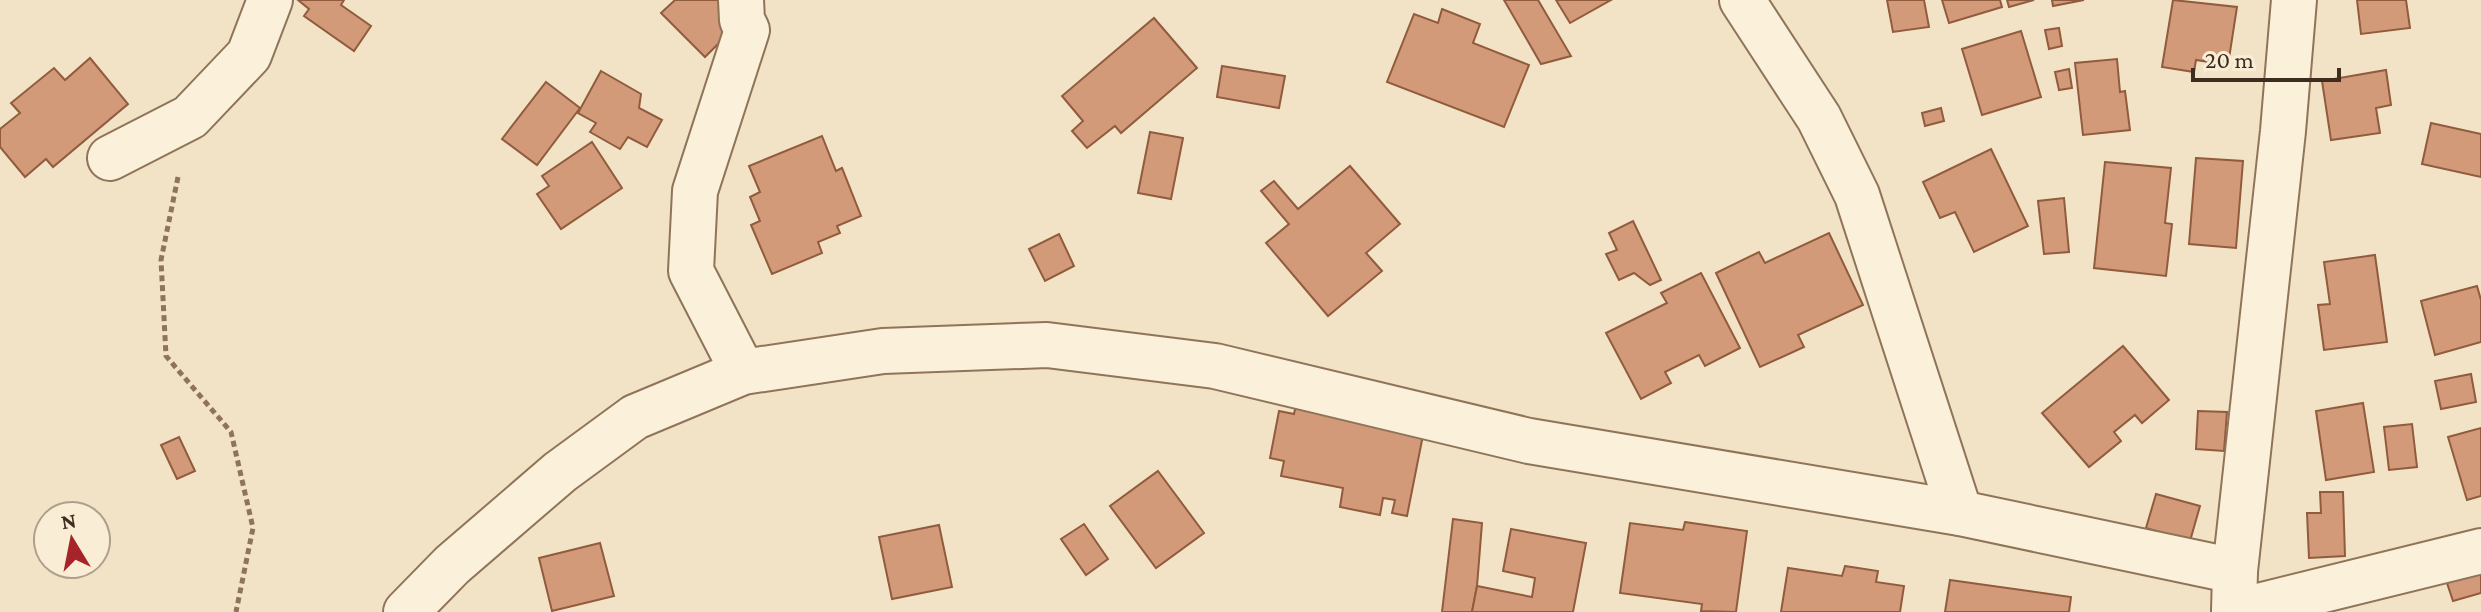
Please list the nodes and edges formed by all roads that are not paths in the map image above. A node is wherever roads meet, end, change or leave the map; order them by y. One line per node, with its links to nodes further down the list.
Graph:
1 (270, 0): 5 (street)
2 (741, 0): 6 (street)
3 (1742, 0): 7 (street)
4 (2294, 0): 9 (street)
5 (110, 158)
6 (743, 372): 7 (street); 10 (street)
7 (1960, 513): 9 (street)
8 (2481, 551): 9 (street)
9 (2234, 598)
10 (406, 612)

